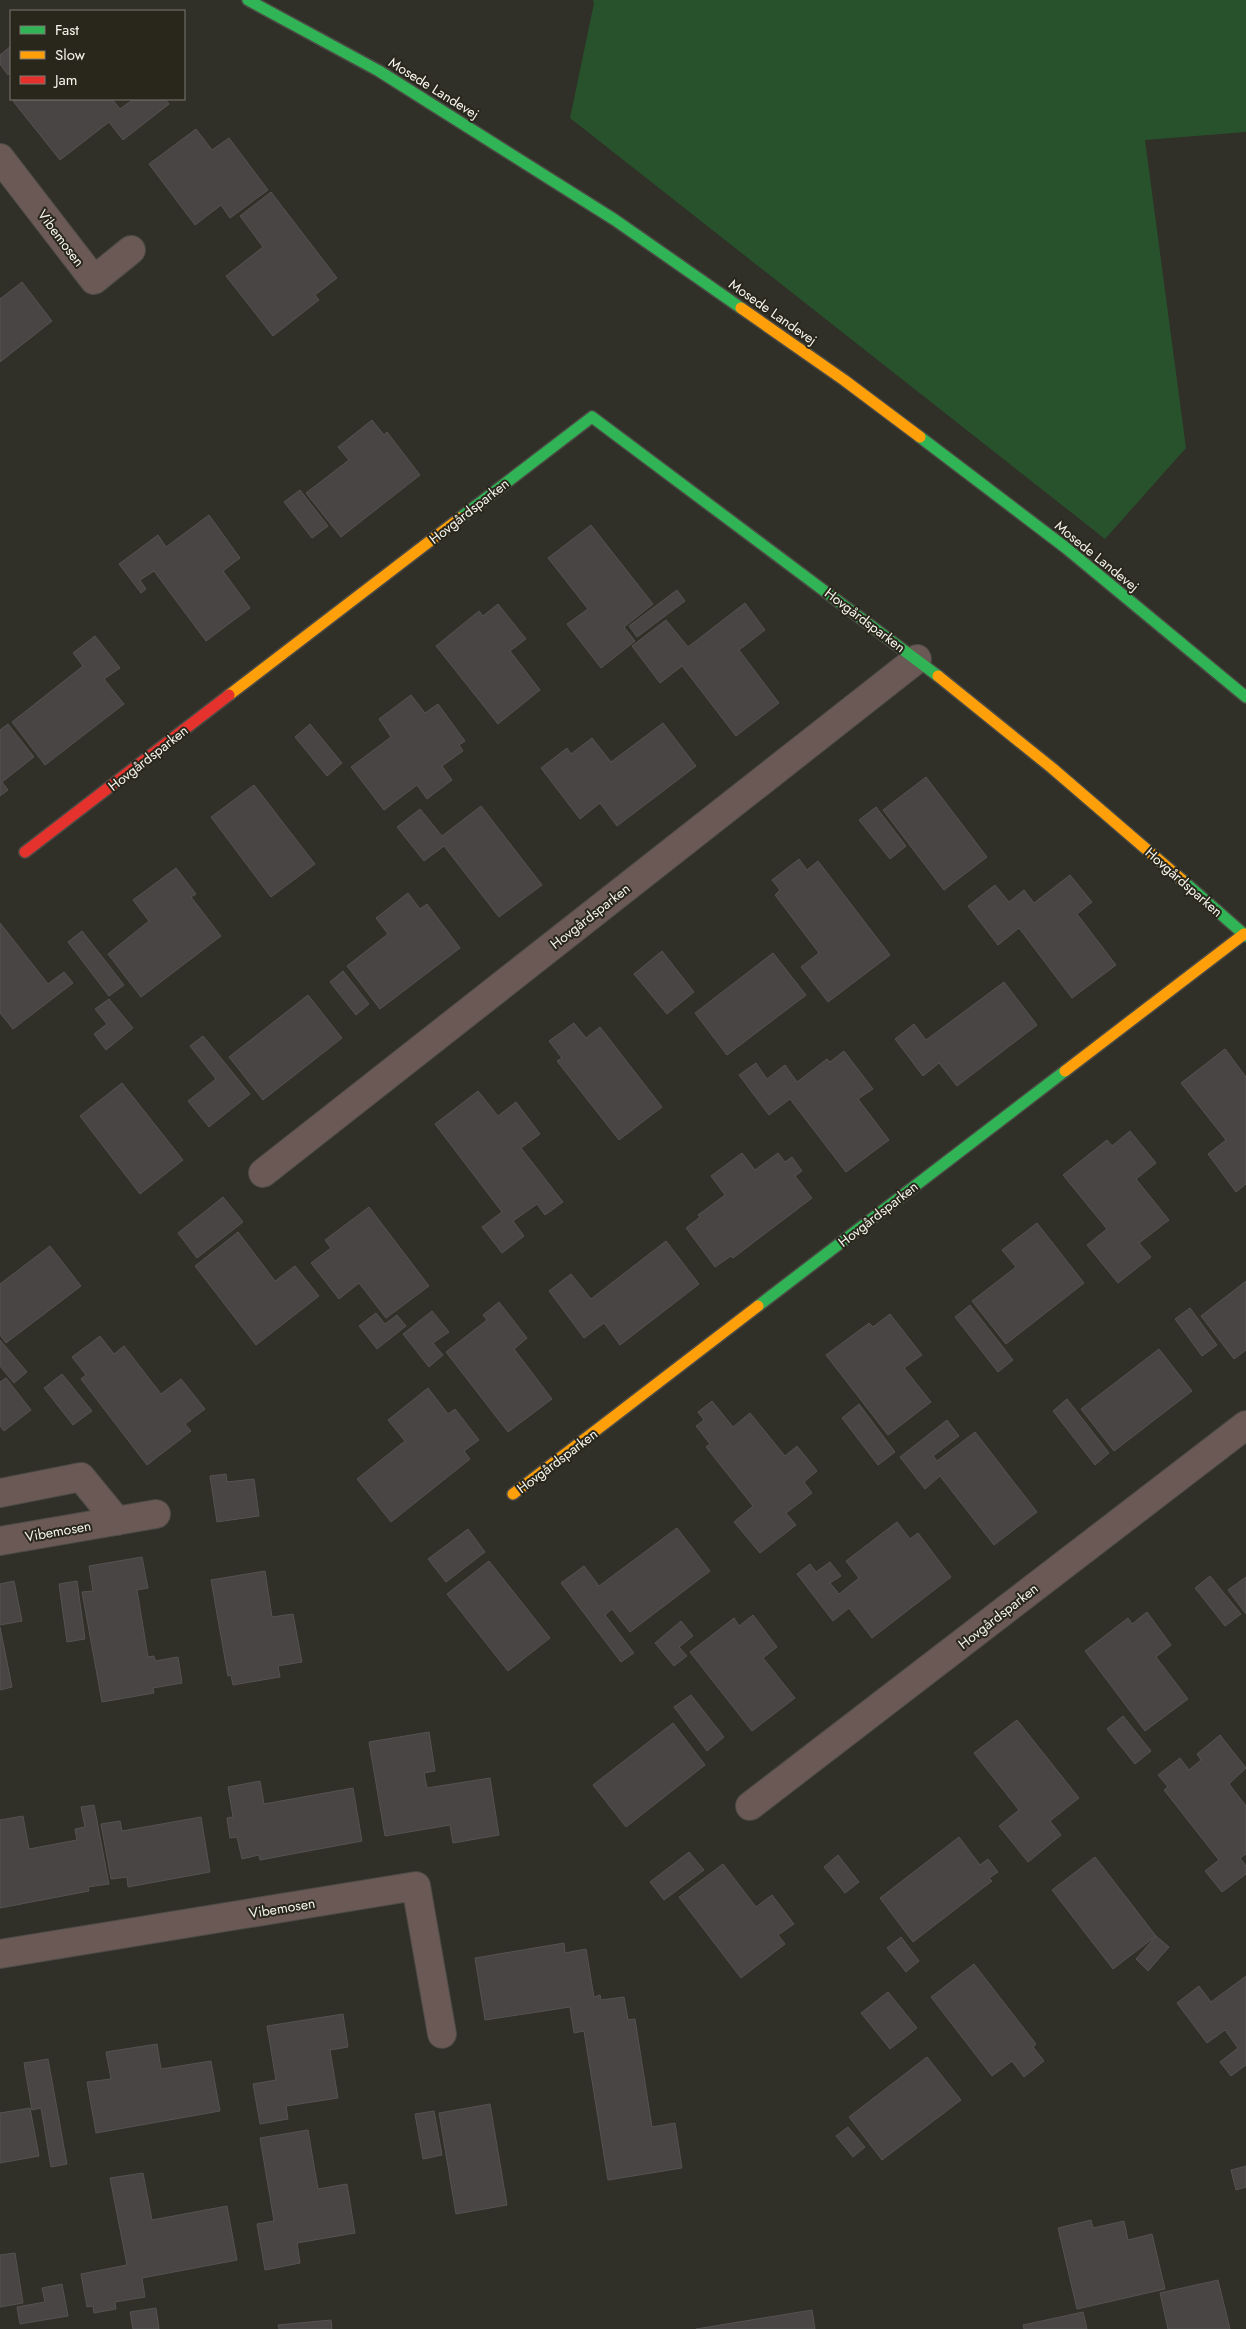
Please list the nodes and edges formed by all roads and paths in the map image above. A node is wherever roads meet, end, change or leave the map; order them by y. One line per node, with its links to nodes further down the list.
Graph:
1 (248, 0): 5 (street, Mosede Landevej)
2 (0, 158): 3 (street, Vibemosen)
3 (131, 250)
4 (917, 658): 6 (street, Hovgårdsparken); 7 (street, Hovgårdsparken); 8 (street, Hovgårdsparken)
5 (1246, 697)
6 (25, 852)
7 (1245, 935): 11 (street, Hovgårdsparken)
8 (263, 1173)
9 (1246, 1425): 15 (street, Hovgårdsparken)
10 (0, 1493): 13 (street, Vibemosen)
11 (513, 1494)
12 (156, 1514): 13 (street, Vibemosen)
13 (117, 1521): 14 (street, Vibemosen)
14 (0, 1542)
15 (750, 1806)
16 (0, 1954): 17 (street, Vibemosen)
17 (442, 2034)

